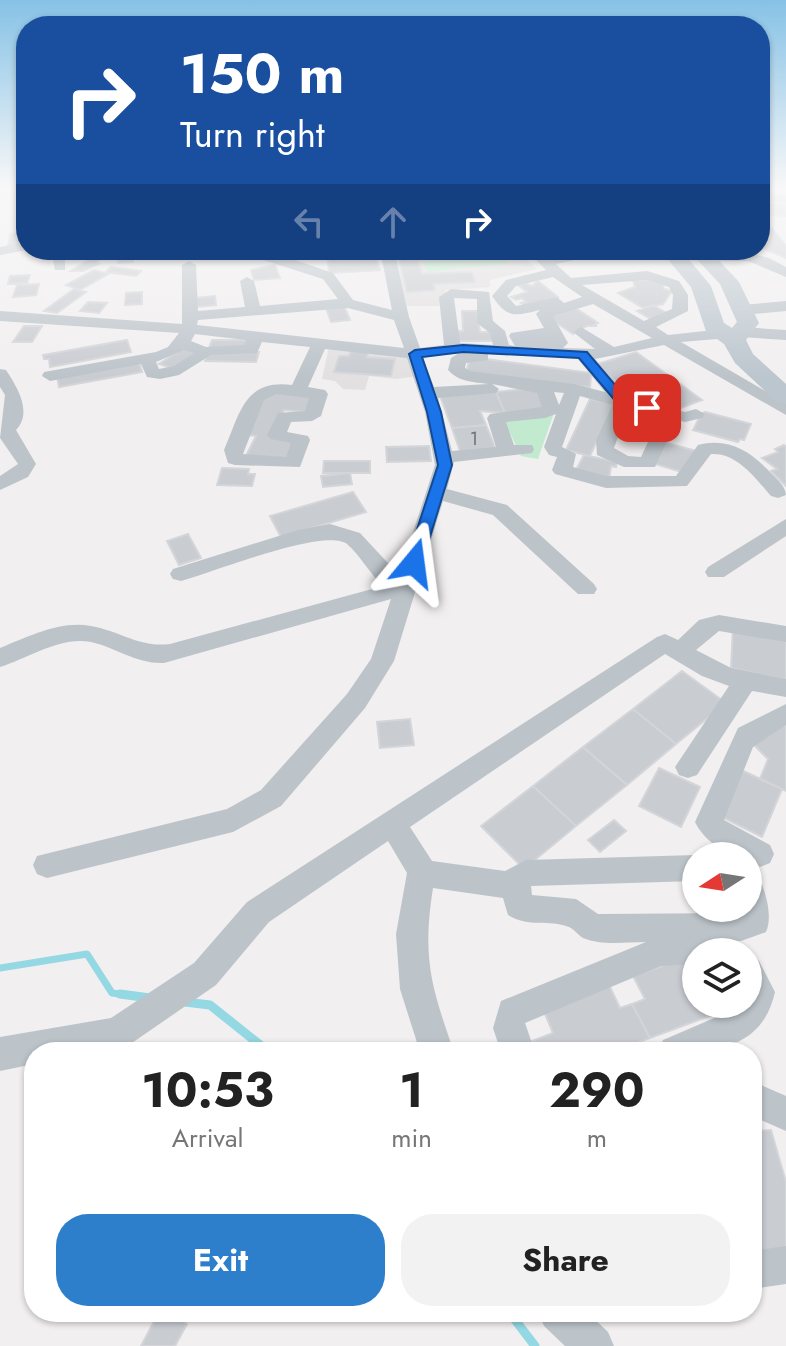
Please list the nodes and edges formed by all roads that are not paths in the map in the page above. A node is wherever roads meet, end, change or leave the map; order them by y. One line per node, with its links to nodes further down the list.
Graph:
1 (59, 260): 10 (street)
2 (278, 260): 17 (street)
3 (389, 260): 22 (street)
4 (544, 260): 11 (street)
5 (573, 260): 11 (street)
6 (677, 260): 14 (street)
7 (707, 260): 19 (street)
8 (760, 260): 12 (street)
9 (189, 265): 23 (street)
10 (60, 267)
11 (557, 272): 15 (street); 16 (street); 16 (street)
12 (786, 273)
13 (247, 281): 20 (street)
14 (701, 286): 15 (street); 29 (street)
15 (677, 287): 24 (street)
16 (590, 297): 24 (street); 25 (street)
17 (348, 303): 20 (street); 22 (street)
18 (786, 306): 19 (street)
19 (743, 310): 29 (street)
20 (261, 312): 23 (street); 28 (street)
21 (1, 313): 23 (street)
22 (401, 317): 38 (street)
23 (192, 323): 28 (street); 31 (street)
24 (641, 328): 30 (street)
25 (553, 332)
26 (581, 332): 35 (street)
27 (786, 335): 29 (street)
28 (260, 337): 32 (street); 37 (street)
29 (734, 338): 30 (street); 33 (street); 46 (street)
30 (662, 340): 35 (street); 48 (street)
31 (180, 344): 39 (street); 39 (street)
32 (319, 344): 38 (street); 44 (street)
33 (786, 345)
34 (501, 346): 36 (street); 36 (street); 40 (street)
35 (610, 346): 40 (street)
36 (456, 349): 38 (street); 40 (street); 43 (street)
37 (212, 350)
38 (415, 354): 45 (street)
39 (146, 358): 42 (street)
40 (586, 360): 47 (street)
41 (0, 374): 51 (street)
42 (50, 376)
43 (574, 389): 47 (street); 54 (street)
44 (298, 390): 44 (street)
45 (428, 393): 52 (street); 52 (street)
46 (786, 397)
47 (622, 402): 49 (street); 53 (street)
48 (786, 410)
49 (671, 413): 50 (street); 53 (street)
50 (696, 414)
51 (3, 431): 55 (street)
52 (443, 458): 56 (street)
53 (624, 461): 54 (street)
54 (617, 482): 57 (street)
55 (0, 484)
56 (435, 492): 61 (street); 62 (street)
57 (778, 492)
58 (786, 526): 59 (street)
59 (716, 572)
60 (181, 574): 61 (street)
61 (404, 588): 65 (street); 72 (street)
62 (586, 589)
63 (786, 634): 64 (street)
64 (680, 652): 66 (street); 70 (street)
65 (0, 658)
66 (746, 681): 67 (street); 69 (street)
67 (786, 688)
68 (786, 714): 71 (street)
69 (688, 767)
70 (392, 824): 74 (street); 79 (street)
71 (737, 842)
72 (47, 865)
73 (682, 868): 75 (street)
74 (421, 873): 75 (street); 80 (street)
75 (515, 886): 76 (street)
76 (755, 922)
77 (682, 948): 81 (street)
78 (747, 1018): 82 (street)
79 (67, 1042)
80 (434, 1042)
81 (514, 1042)
82 (697, 1042)
83 (24, 1050): 84 (street)
84 (0, 1054)
85 (762, 1103): 86 (street)
86 (786, 1114)
87 (786, 1265): 88 (street)
88 (762, 1269)
89 (569, 1322): 90 (street)
90 (594, 1346)

